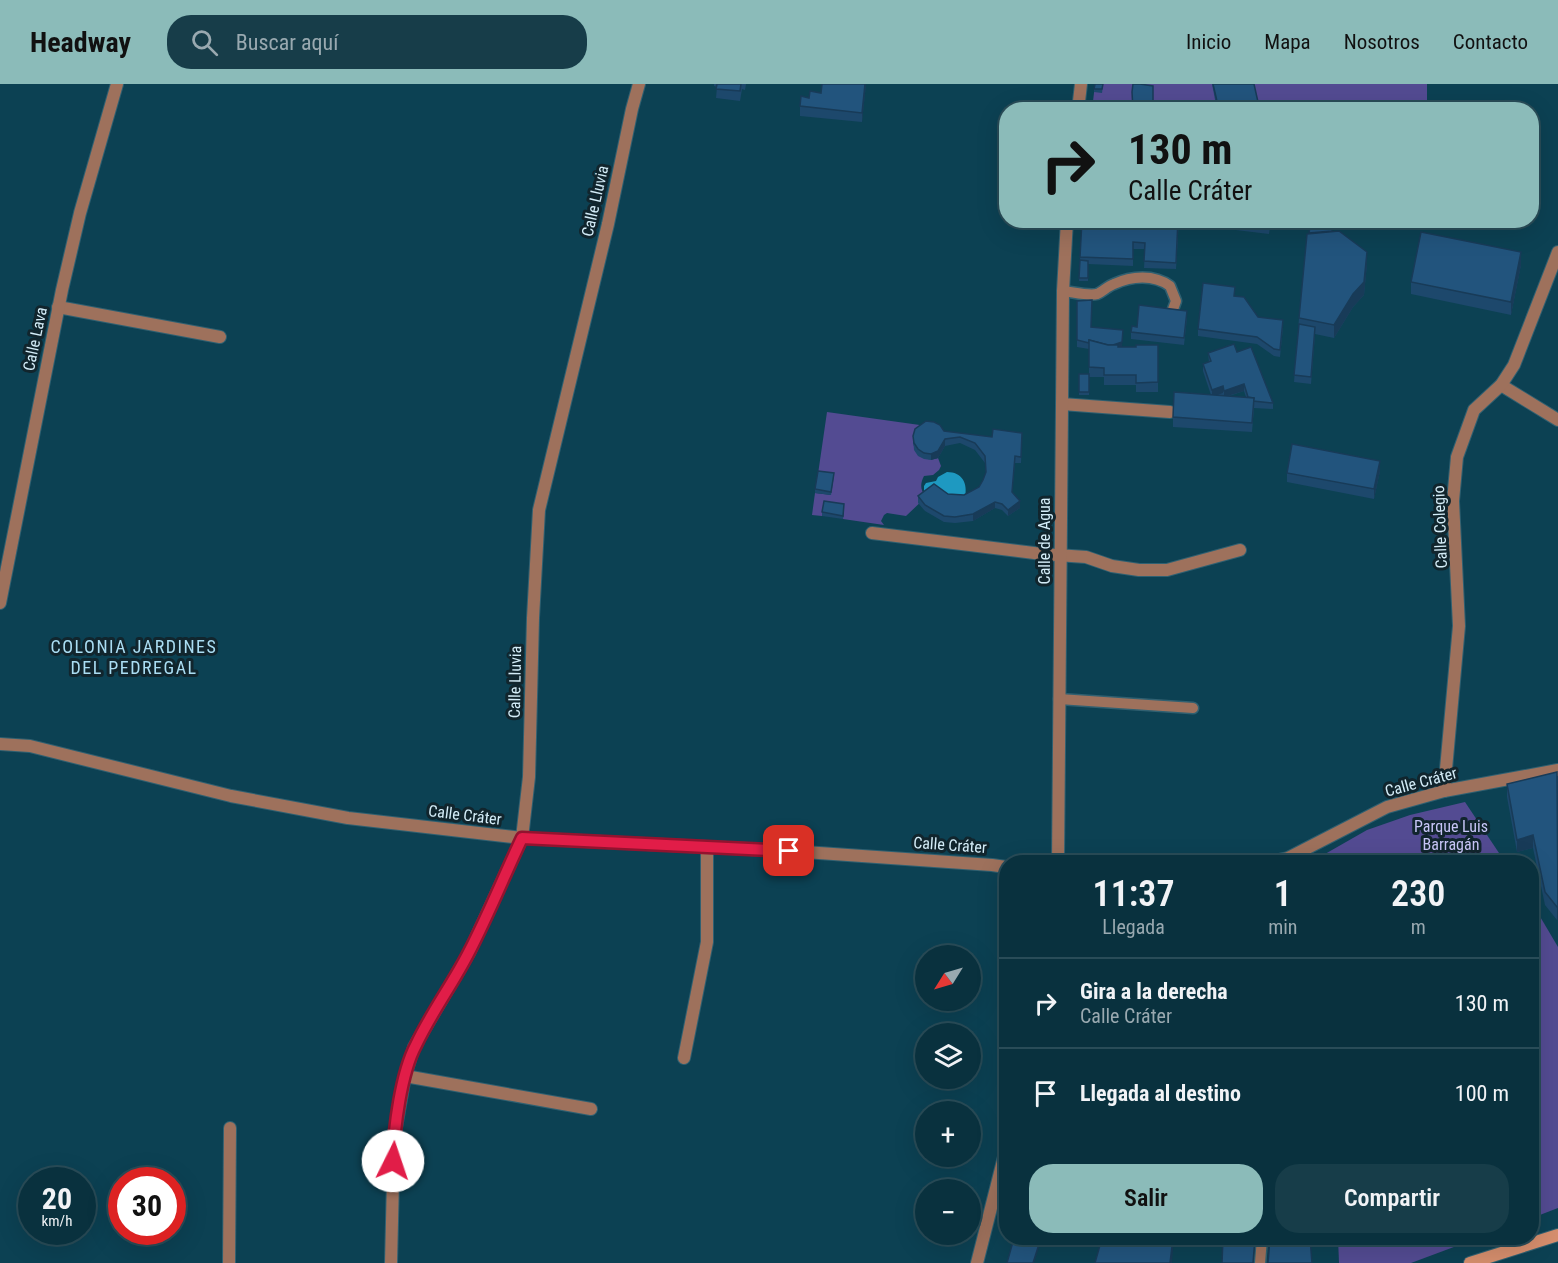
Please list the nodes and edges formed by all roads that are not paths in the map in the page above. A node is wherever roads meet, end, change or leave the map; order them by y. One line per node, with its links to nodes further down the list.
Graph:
1 (117, 84): 8 (street, Calle Lava)
2 (639, 84): 24 (street, Calle Lluvia)
3 (1081, 84): 4 (street)
4 (1079, 102)
5 (1067, 228): 7 (street, Calle de Agua)
6 (1558, 252): 11 (street, Calle Colegio)
7 (1063, 291): 9 (lane); 12 (street, Calle de Agua)
8 (58, 307): 10 (street); 18 (street, Calle Lava)
9 (1172, 312)
10 (220, 337)
11 (1501, 385): 14 (street); 23 (street, Calle Colegio)
12 (1062, 404): 13 (street); 17 (street, Calle de Agua)
13 (1170, 412)
14 (1558, 420)
15 (872, 533): 17 (street)
16 (1240, 550): 17 (street)
17 (1060, 555): 19 (street, Calle de Agua)
18 (0, 603)
19 (1059, 699): 20 (lane); 26 (street, Calle de Agua)
20 (1193, 708)
21 (0, 744): 24 (street, Calle Cráter)
22 (1558, 770): 23 (street, Calle Cráter)
23 (1444, 791): 27 (street, Calle Cráter)
24 (522, 838): 25 (street, Calle Cráter); 30 (street, Calle Lluvia)
25 (707, 847): 28 (street, Calle Cráter); 29 (street)
26 (1058, 855)
27 (1294, 855)
28 (999, 866)
29 (684, 1058)
30 (405, 1076): 31 (street); 39 (street, Calle Lluvia)
31 (591, 1109)
32 (230, 1128): 38 (street)
33 (999, 1177): 40 (street)
34 (1558, 1235): 35 (street)
35 (1539, 1241)
36 (1261, 1245): 41 (lane)
37 (1527, 1245): 42 (street)
38 (230, 1263)
39 (391, 1263)
40 (977, 1263)
41 (1260, 1263)
42 (1470, 1263)

